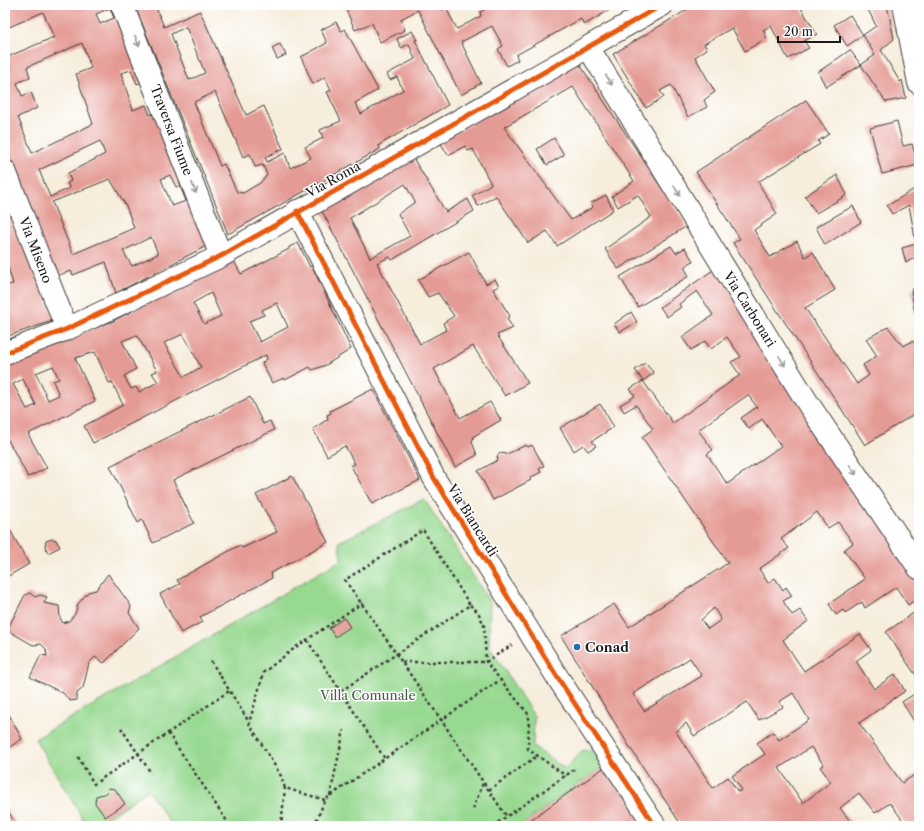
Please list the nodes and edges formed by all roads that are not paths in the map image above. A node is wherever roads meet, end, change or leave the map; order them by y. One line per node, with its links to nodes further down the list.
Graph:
1 (122, 5): 8 (street, Traversa Fiume, one-way to 8)
2 (662, 5): 4 (street, Via Roma)
3 (904, 5): 5 (street)
4 (588, 47): 7 (street, Via Roma); 11 (street, Via Carbonari, one-way to 11)
5 (919, 83)
6 (5, 171): 9 (street, Via Miseno)
7 (298, 211): 8 (street, Via Roma); 12 (street, Via Biancardi)
8 (221, 256): 9 (street, Via Roma)
9 (67, 329): 10 (street, Via Roma)
10 (5, 353)
11 (919, 568)
12 (655, 826)

